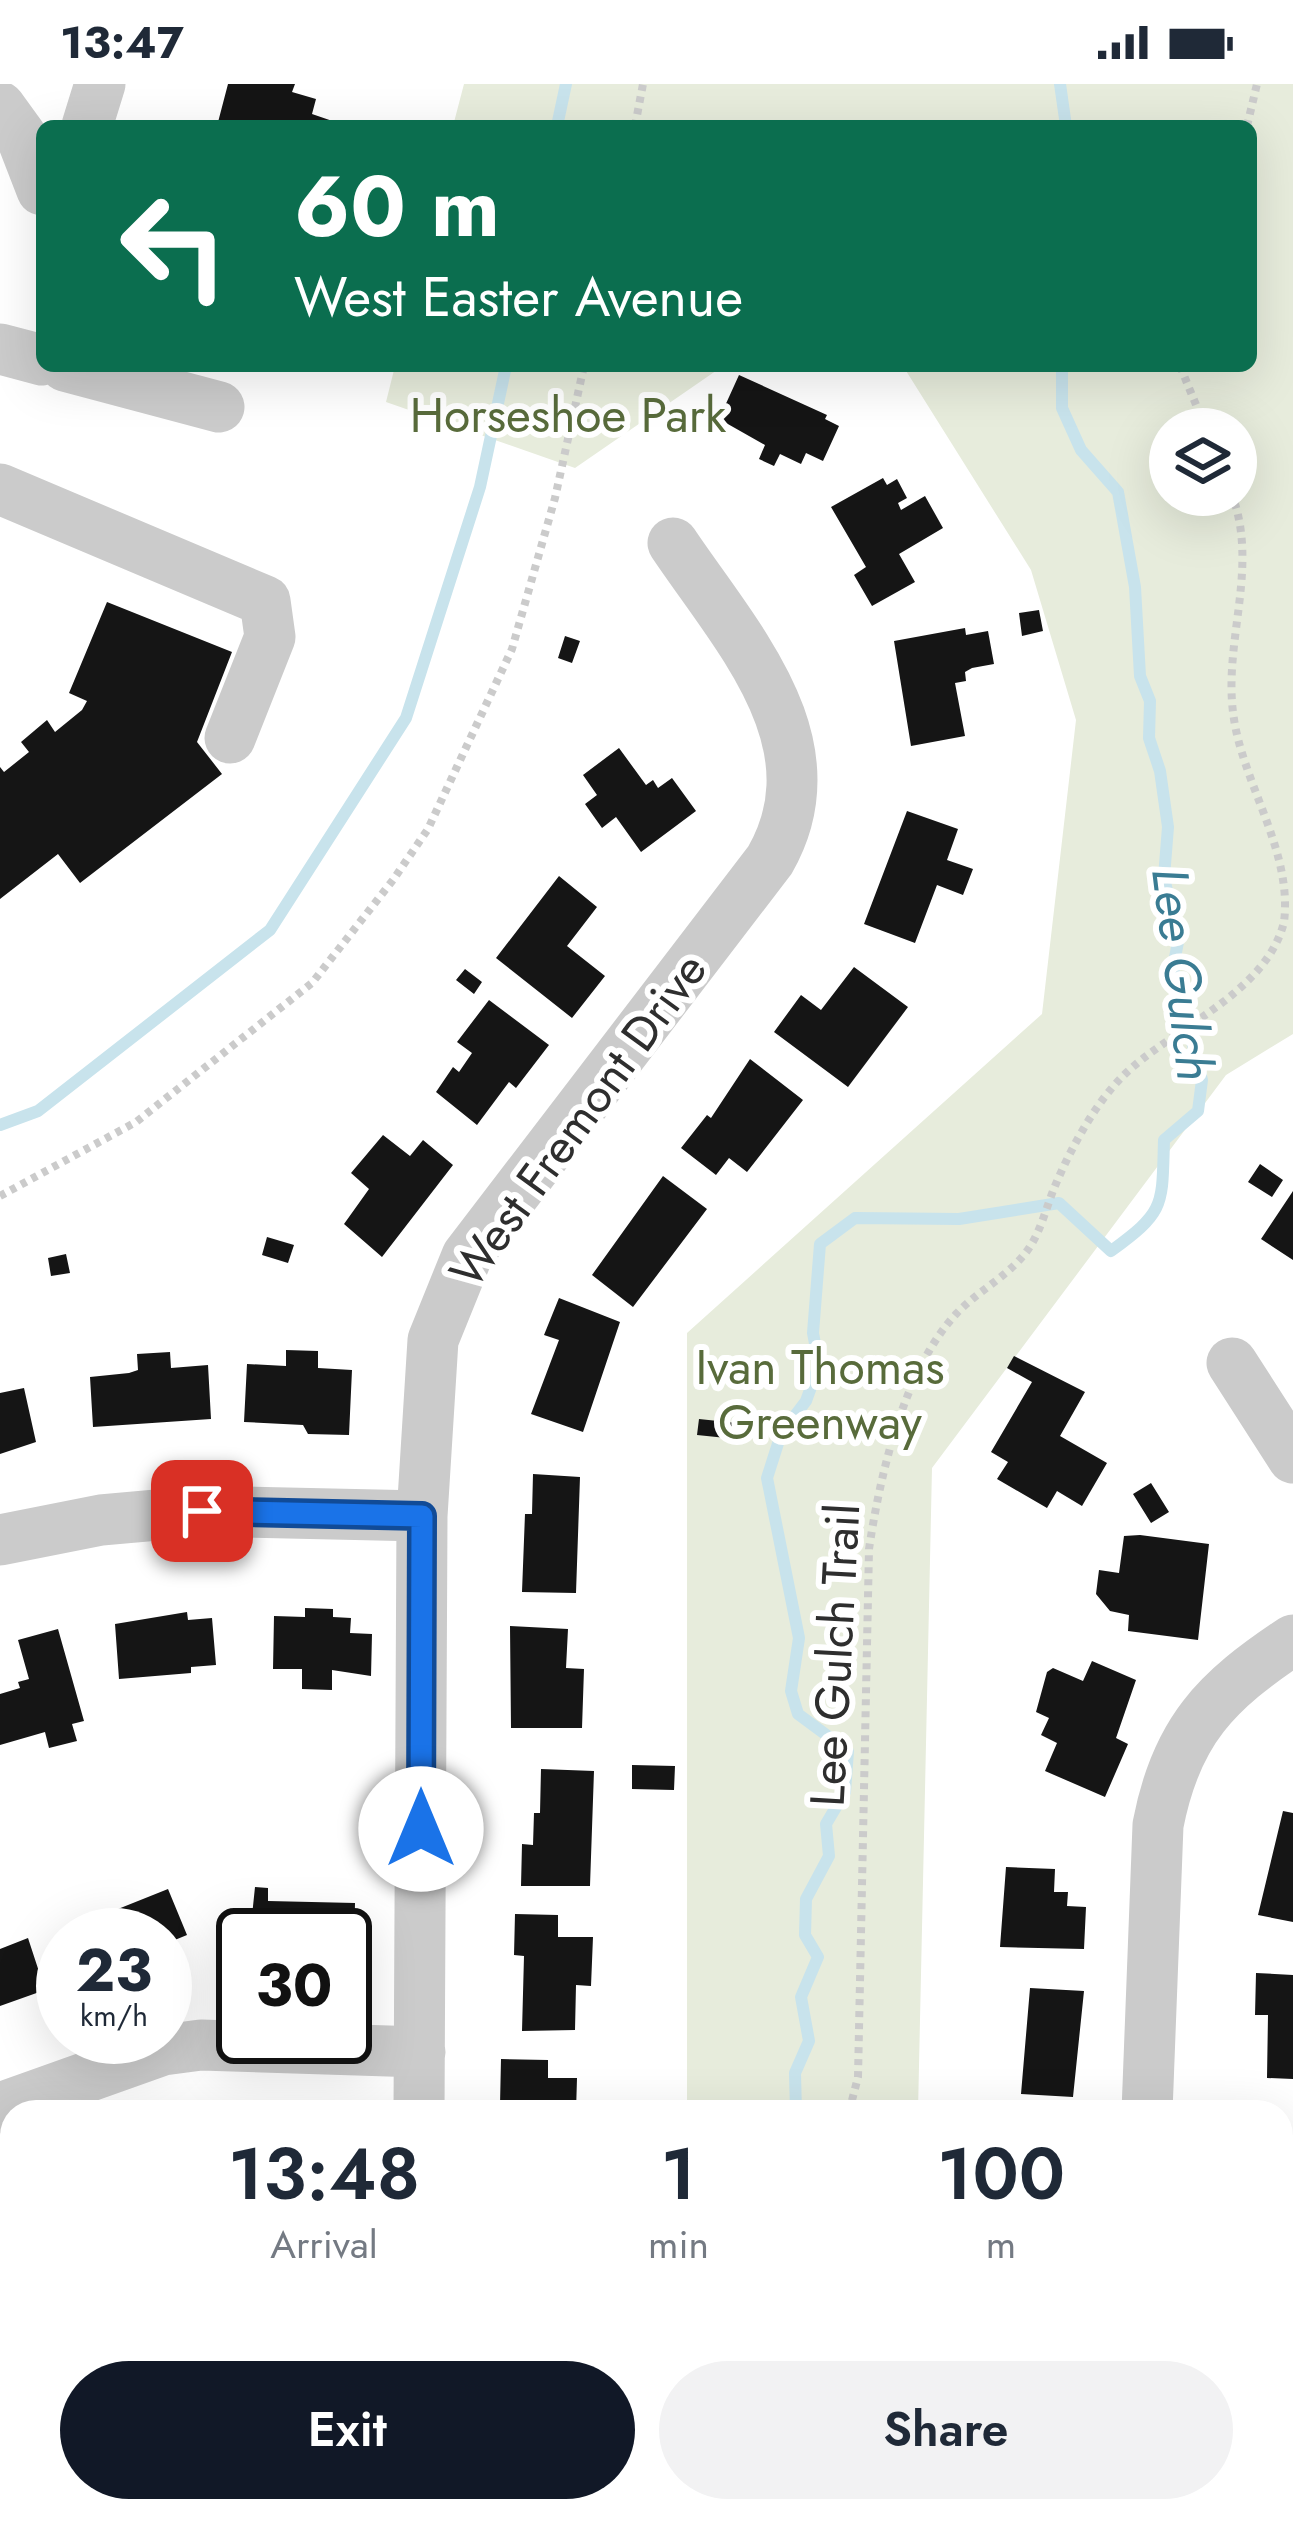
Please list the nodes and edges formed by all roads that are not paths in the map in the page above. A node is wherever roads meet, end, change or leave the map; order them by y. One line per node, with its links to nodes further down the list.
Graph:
1 (100, 84): 3 (street)
2 (0, 107): 4 (street)
3 (89, 120)
4 (36, 175)
5 (0, 349): 6 (street)
6 (36, 358)
7 (88, 372): 8 (street)
8 (219, 407)
9 (0, 489): 11 (street)
10 (673, 543): 14 (street, West Fremont Drive)
11 (230, 738)
12 (1232, 1363): 13 (street)
13 (1293, 1458)
14 (422, 1516): 15 (street); 17 (street, West Fremont Drive)
15 (0, 1540)
16 (1293, 1640): 20 (street)
17 (420, 2052): 18 (street); 19 (street, West Fremont Drive)
18 (21, 2100)
19 (419, 2100)
20 (1147, 2100)

